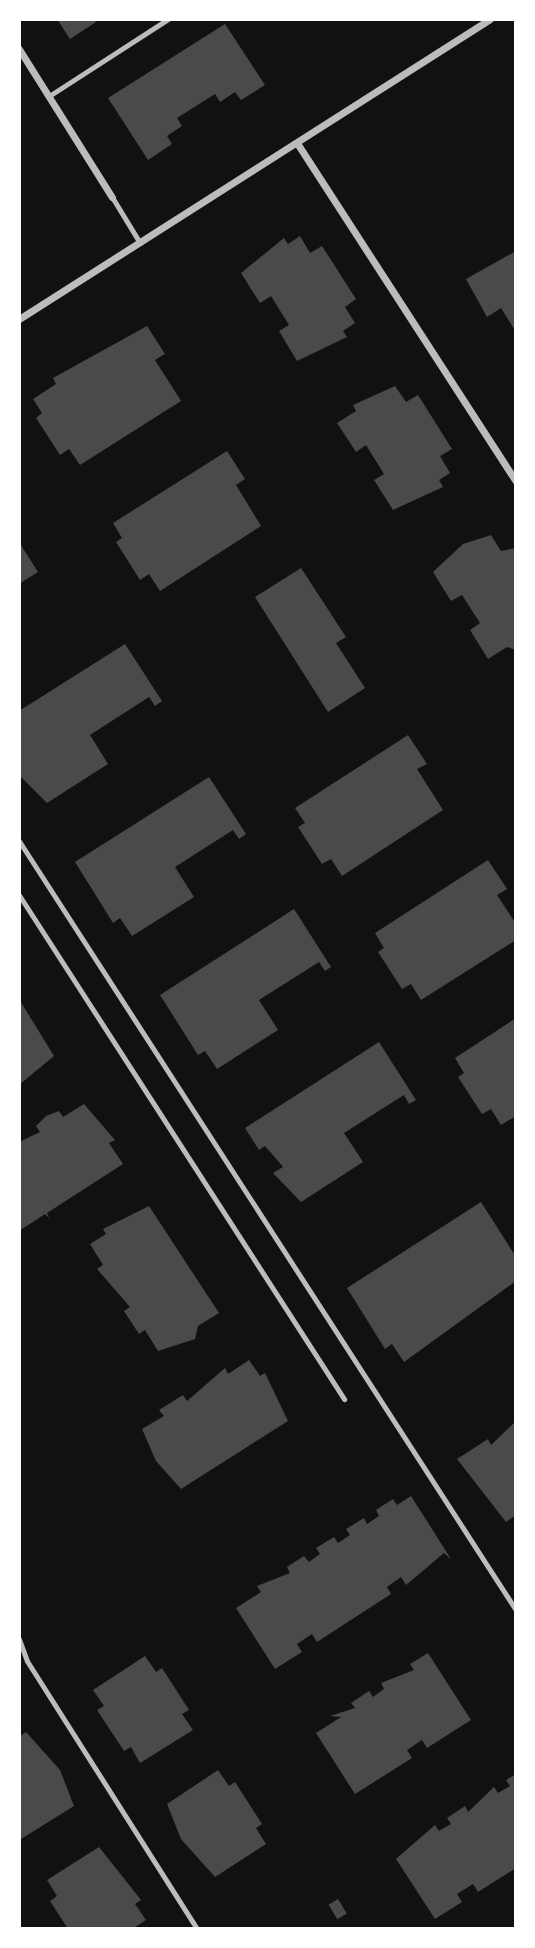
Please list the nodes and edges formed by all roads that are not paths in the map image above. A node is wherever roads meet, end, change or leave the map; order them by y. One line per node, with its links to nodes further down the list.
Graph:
1 (168, 19): 4 (lane)
2 (490, 19): 5 (street)
3 (19, 49): 4 (street)
4 (49, 96): 6 (street)
5 (297, 143): 7 (street); 9 (street)
6 (112, 197): 7 (lane)
7 (140, 243): 8 (street)
8 (19, 319)
9 (516, 482)
10 (19, 841): 13 (lane)
11 (19, 895): 12 (lane)
12 (344, 1399)
13 (516, 1610)
14 (19, 1639): 15 (lane)
15 (197, 1929)

